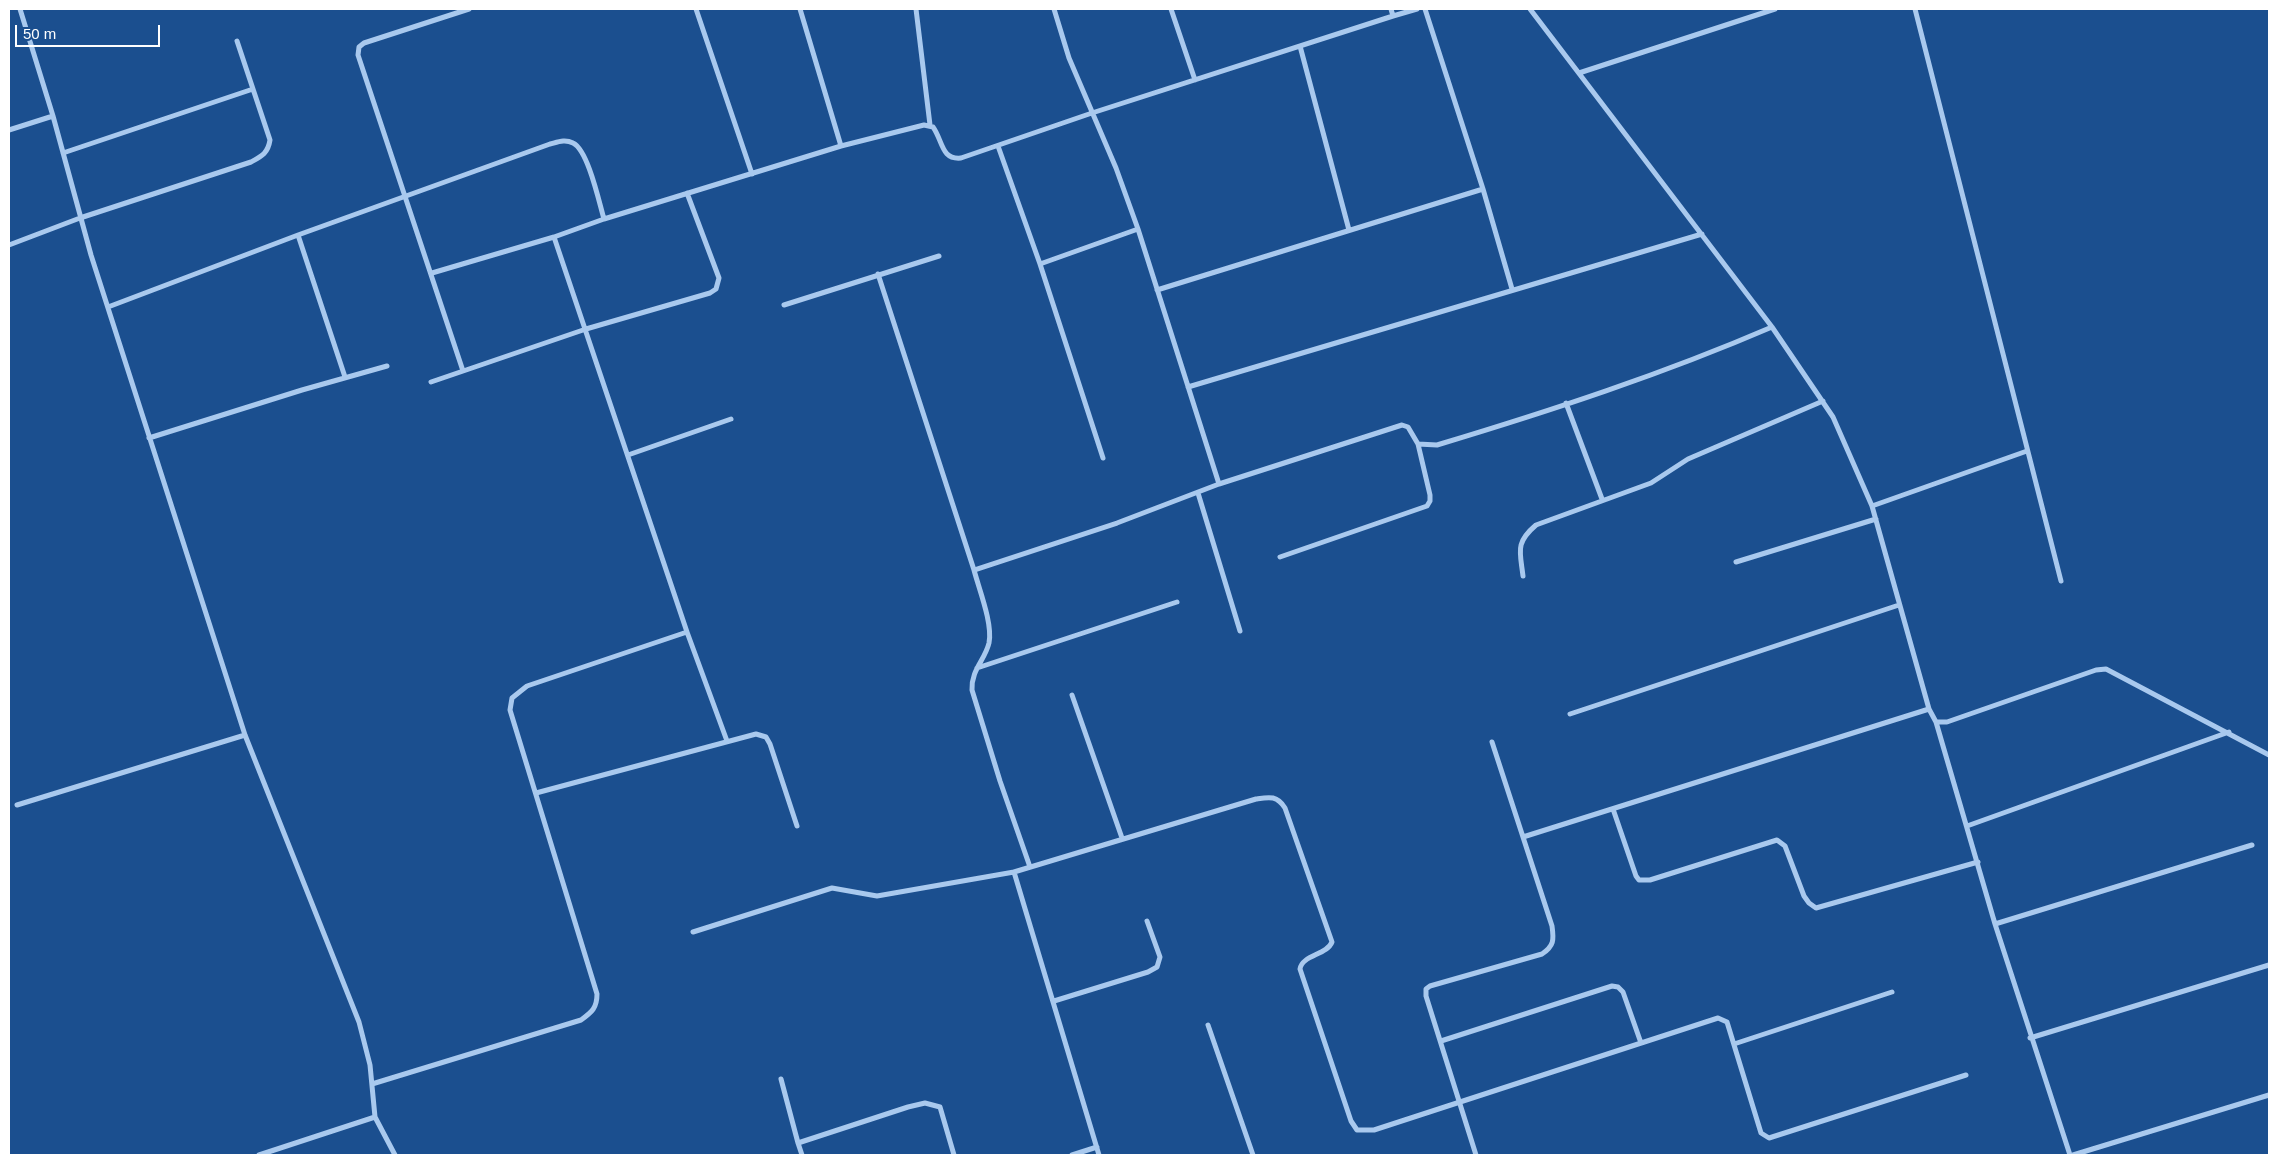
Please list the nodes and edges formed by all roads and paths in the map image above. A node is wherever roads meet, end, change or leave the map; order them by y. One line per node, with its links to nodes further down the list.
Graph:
1 (20, 9): 21 (street)
2 (469, 9): 30 (street)
3 (696, 9): 27 (street)
4 (800, 9): 24 (street)
5 (916, 9): 22 (street)
6 (1054, 9): 20 (street)
7 (1171, 9): 18 (street)
8 (1390, 9): 14 (street)
9 (1417, 9): 14 (street)
10 (1425, 9): 28 (street)
11 (1530, 9): 17 (street)
12 (1775, 9): 17 (street)
13 (1915, 9): 59 (street)
14 (1393, 16): 16 (street)
15 (237, 41): 19 (street)
16 (1300, 46): 18 (street); 34 (street)
17 (1579, 73): 35 (street)
18 (1196, 80): 20 (street)
19 (253, 89): 26 (street); 31 (street)
20 (1092, 113): 25 (street); 33 (street)
21 (53, 116): 23 (street); 26 (street)
22 (930, 125): 24 (street); 25 (street)
23 (9, 130)
24 (842, 146): 27 (street)
25 (998, 146): 40 (street)
26 (63, 153): 31 (street)
27 (752, 174): 29 (street)
28 (1483, 189): 34 (street); 43 (street)
29 (686, 193): 32 (street); 48 (street)
30 (406, 195): 32 (street); 36 (street); 41 (street)
31 (80, 218): 38 (street); 46 (street)
32 (604, 218): 37 (street)
33 (1138, 229): 40 (street); 44 (street)
34 (1349, 230): 44 (street)
35 (1702, 234): 43 (street); 47 (street)
36 (298, 235): 46 (street); 51 (street)
37 (554, 237): 41 (street); 48 (street)
38 (9, 245)
39 (939, 256): 42 (street)
40 (1040, 264): 61 (street)
41 (432, 273): 50 (street)
42 (878, 274): 45 (street); 69 (street)
43 (1512, 289): 53 (street)
44 (1157, 290): 53 (street)
45 (784, 305)
46 (108, 306): 57 (street)
47 (1772, 327): 54 (street); 55 (street)
48 (586, 329): 50 (street); 60 (street)
49 (387, 366): 51 (street)
50 (463, 371): 52 (street)
51 (345, 377): 57 (street)
52 (431, 382)
53 (1188, 387): 62 (street)
54 (1823, 402): 64 (street); 65 (street)
55 (1566, 403): 58 (street); 64 (street)
56 (731, 419): 60 (street)
57 (149, 438): 82 (street)
58 (1418, 444): 62 (street); 67 (street)
59 (2026, 451): 65 (street); 71 (street)
60 (628, 455): 75 (street)
61 (1103, 458)
62 (1219, 484): 63 (street)
63 (1198, 493): 69 (street); 74 (street)
64 (1602, 499): 70 (street)
65 (1872, 506): 66 (street)
66 (1876, 519): 68 (street); 73 (street)
67 (1280, 557)
68 (1736, 562)
69 (974, 570): 76 (street)
70 (1523, 576)
71 (2061, 581)
72 (1177, 602): 76 (street)
73 (1899, 605): 78 (street); 79 (street)
74 (1240, 630)
75 (687, 632): 83 (street); 86 (street)
76 (977, 668): 95 (street)
77 (1072, 695): 92 (street)
78 (1929, 709): 80 (street); 88 (street)
79 (1570, 714)
80 (1936, 722): 81 (street); 90 (street)
81 (2229, 732): 85 (street); 90 (street)
82 (245, 735): 87 (street); 110 (street)
83 (727, 741): 86 (street); 89 (street)
84 (1492, 742): 91 (street)
85 (2269, 755)
86 (536, 793): 110 (street)
87 (17, 805)
88 (1613, 809): 91 (street); 94 (street)
89 (797, 826)
90 (1966, 826): 94 (street)
91 (1523, 837): 105 (street)
92 (1122, 838): 95 (street); 112 (street)
93 (2252, 844): 98 (street)
94 (1978, 862): 98 (street)
95 (1030, 866): 96 (street)
96 (1014, 872): 99 (street); 102 (street)
97 (1147, 921): 102 (street)
98 (1994, 924): 104 (street)
99 (693, 932)
100 (2269, 965): 104 (street)
101 (1892, 992): 107 (street)
102 (1054, 1001): 115 (street)
103 (1208, 1025): 122 (street)
104 (2030, 1038): 124 (street)
105 (1441, 1041): 106 (street); 112 (street)
106 (1641, 1043): 107 (street); 112 (street)
107 (1734, 1044): 108 (street)
108 (1966, 1075)
109 (781, 1079): 114 (street)
110 (372, 1084): 113 (street)
111 (2269, 1095): 124 (street)
112 (1460, 1102): 123 (street)
113 (375, 1117): 116 (street); 117 (street)
114 (798, 1143): 118 (street); 119 (street)
115 (1097, 1147): 120 (street); 121 (street)
116 (259, 1155)
117 (396, 1155)
118 (802, 1155)
119 (954, 1155)
120 (1072, 1155)
121 (1099, 1155)
122 (1253, 1155)
123 (1476, 1155)
124 (2071, 1155)

